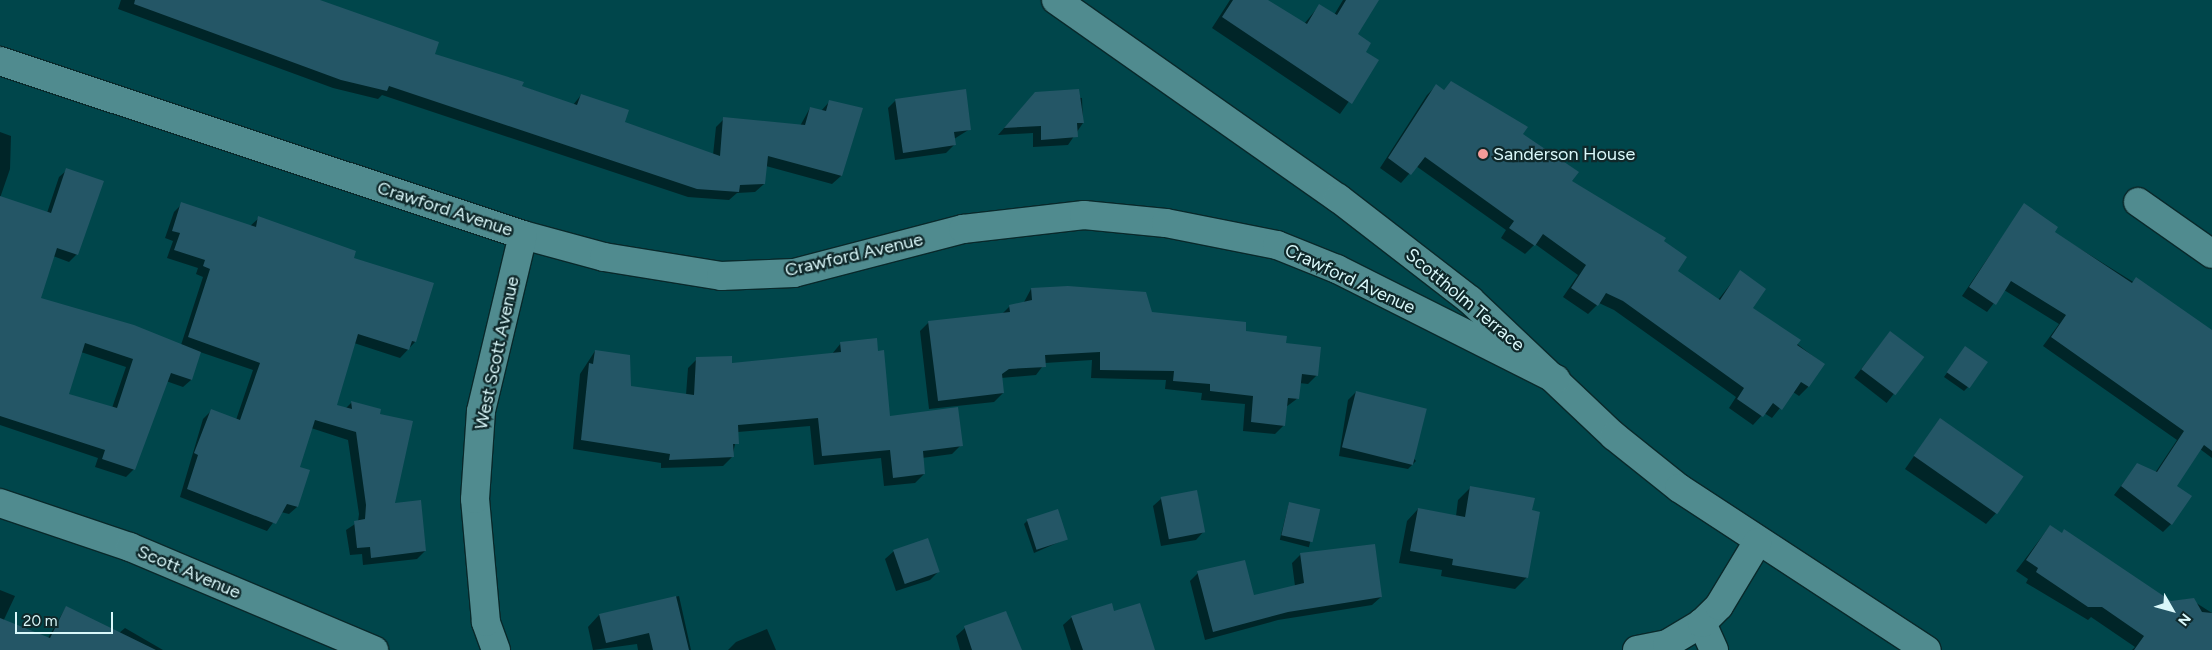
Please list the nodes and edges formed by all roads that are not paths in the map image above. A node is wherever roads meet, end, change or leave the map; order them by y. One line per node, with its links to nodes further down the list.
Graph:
1 (1056, 0): 6 (street, Scottholm Terrace)
2 (0, 61): 4 (street, Crawford Avenue)
3 (2138, 202): 5 (street)
4 (523, 235): 6 (street, Crawford Avenue); 11 (street, West Scott Avenue)
5 (2212, 254)
6 (1556, 379): 8 (street, Scottholm Terrace)
7 (0, 503): 10 (street, Scott Avenue)
8 (1757, 543): 9 (street); 14 (street, Scottholm Terrace)
9 (1702, 623): 12 (street); 13 (street)
10 (374, 650)
11 (496, 650)
12 (1636, 650)
13 (1714, 650)
14 (1927, 650)

